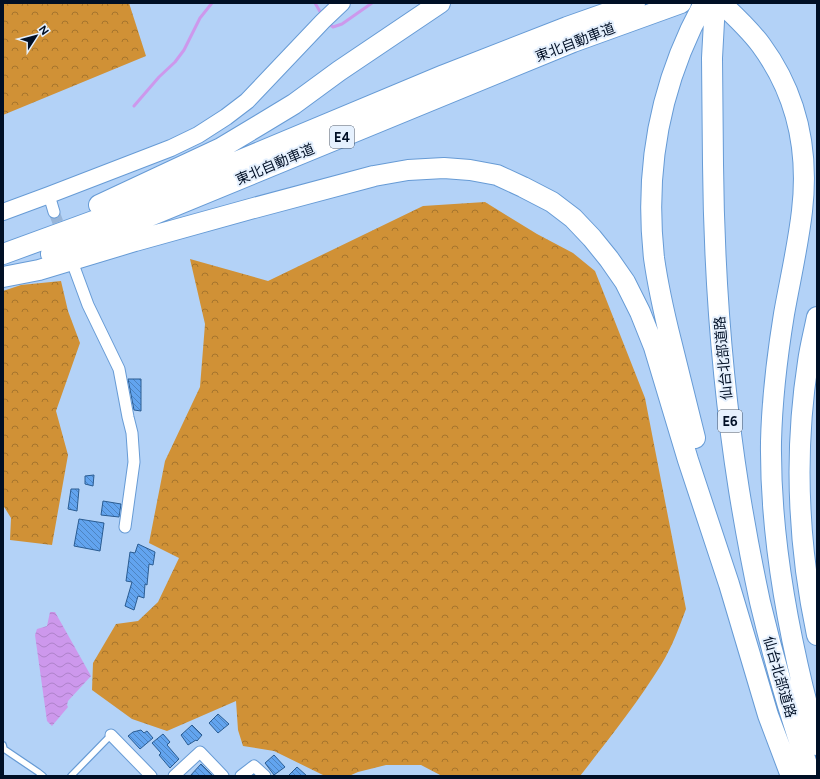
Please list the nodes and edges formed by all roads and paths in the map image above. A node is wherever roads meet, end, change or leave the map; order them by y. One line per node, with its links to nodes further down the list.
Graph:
1 (342, 3): 8 (street)
2 (440, 3): 11 (highway)
3 (634, 3): 12 (highway, 東北自動車道 / E4)
4 (681, 3): 14 (highway, 東北自動車道 / E4)
5 (704, 3): 18 (highway)
6 (715, 3): 31 (highway, 仙台北部道路 / E6)
7 (721, 3): 22 (highway)
8 (49, 195): 9 (street); 10 (street)
9 (3, 212)
10 (54, 212)
11 (3, 246)
12 (3, 254)
13 (74, 267): 17 (street)
14 (3, 272)
15 (3, 277): 18 (highway)
16 (817, 317): 19 (highway)
17 (125, 527)
18 (728, 584): 30 (highway)
19 (817, 635)
20 (111, 735): 24 (lane); 25 (street)
21 (3, 745): 23 (lane)
22 (817, 745)
23 (43, 776)
24 (71, 776)
25 (151, 776)
26 (174, 776): 27 (street)
27 (223, 776)
28 (241, 776): 29 (street)
29 (265, 776)
30 (791, 776)
31 (811, 776)

